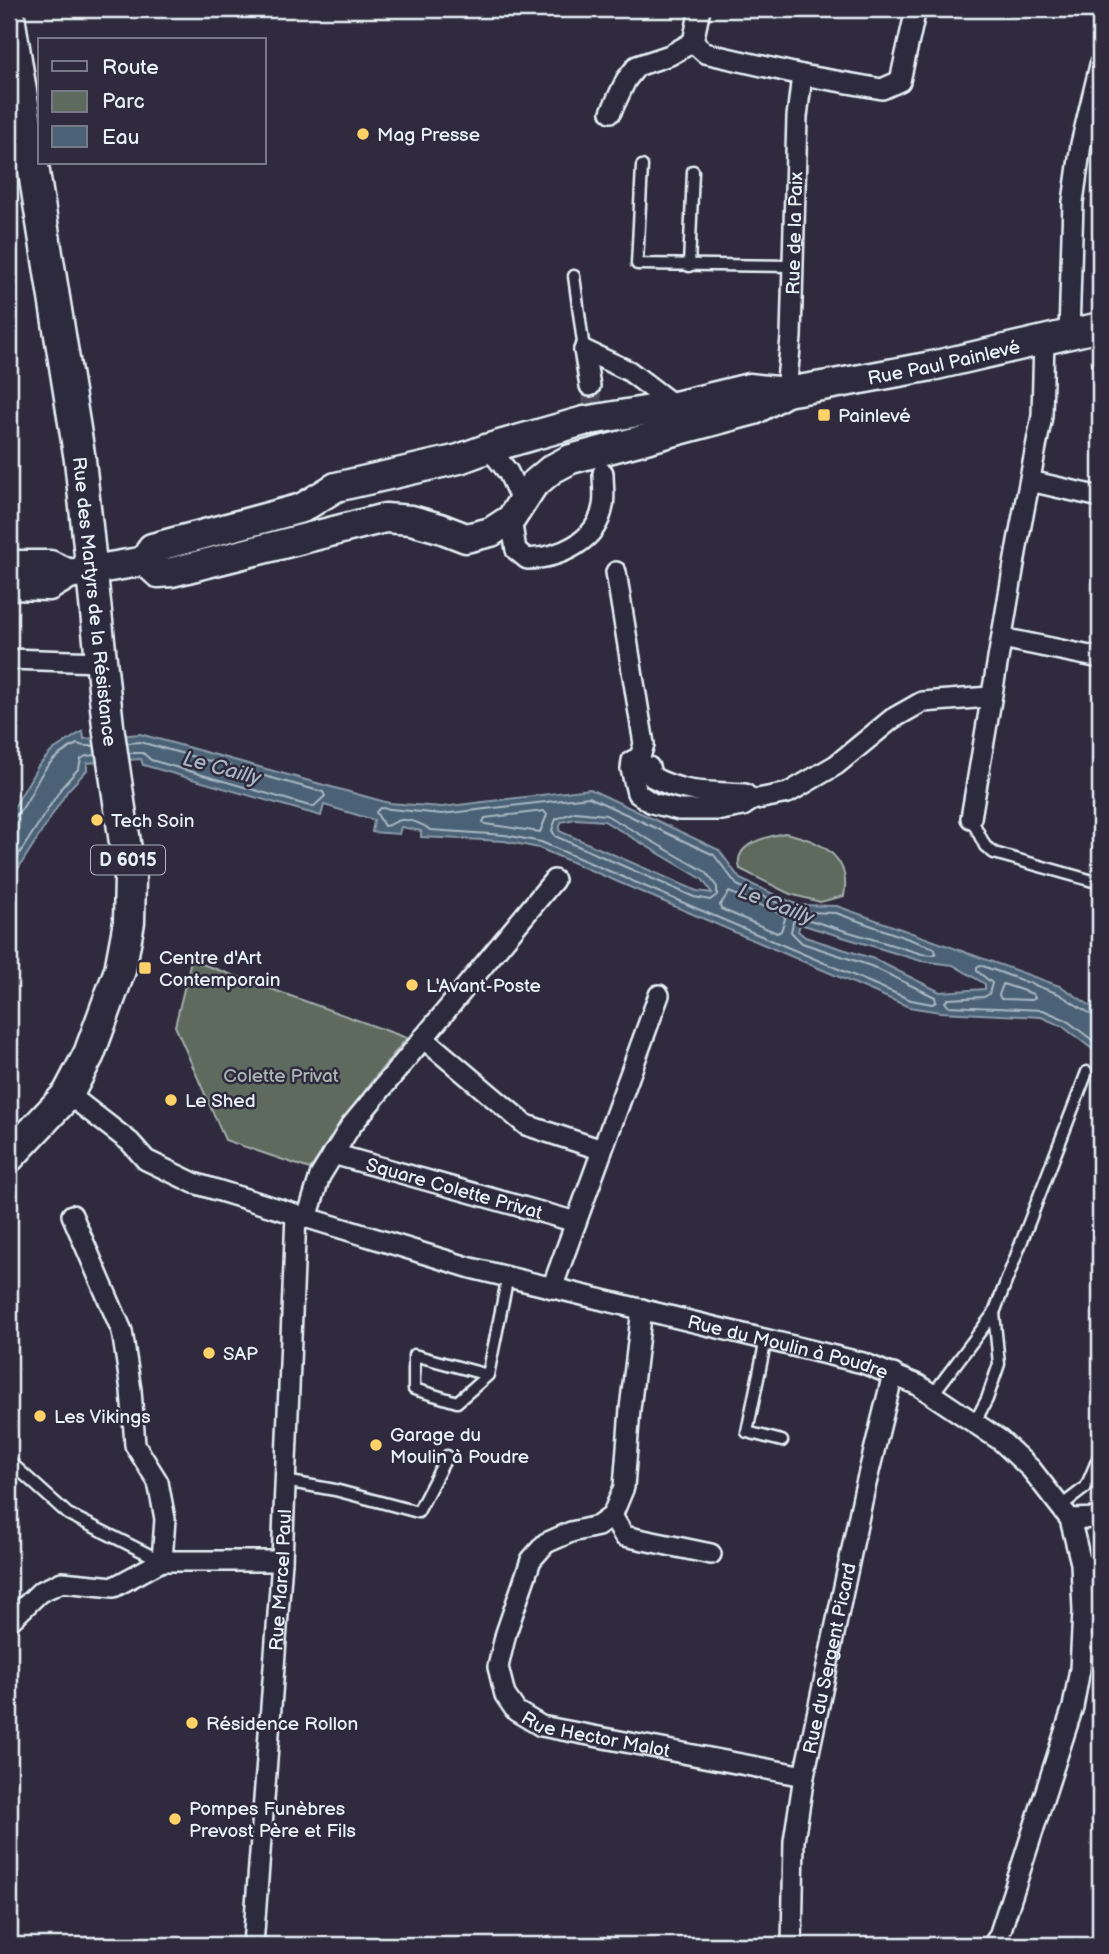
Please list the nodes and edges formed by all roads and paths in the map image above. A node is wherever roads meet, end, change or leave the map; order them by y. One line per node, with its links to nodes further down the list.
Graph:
1 (700, 9): 4 (street)
2 (916, 9): 6 (street)
3 (9, 16): 7 (main road, Rue des Martyrs de la Résistance / D 6015)
4 (693, 42): 6 (street); 8 (street)
5 (1100, 65): 15 (street)
6 (802, 75): 12 (street, Rue de la Paix)
7 (16, 99): 29 (main road, Rue des Martyrs de la Résistance / D 6015)
8 (611, 112)
9 (642, 166): 11 (lane)
10 (693, 171): 11 (lane)
11 (689, 266): 12 (lane)
12 (793, 267): 18 (street, Rue de la Paix)
13 (574, 276): 16 (lane)
14 (1100, 327): 15 (street, Rue Paul Painlevé)
15 (1056, 337): 18 (street, Rue Paul Painlevé); 22 (street)
16 (584, 350): 17 (street); 19 (street)
17 (590, 386)
18 (786, 392): 19 (street); 25 (street)
19 (675, 406): 20 (street)
20 (489, 447): 24 (street); 25 (street)
21 (603, 473): 25 (street)
22 (1030, 481): 23 (street); 32 (street)
23 (1100, 497)
24 (312, 503): 26 (street); 27 (street)
25 (516, 510): 26 (street)
26 (319, 534): 27 (street)
27 (145, 561): 29 (street)
28 (9, 565): 29 (street)
29 (81, 572): 31 (street); 35 (main road, Rue des Martyrs de la Résistance / D 6015)
30 (616, 572): 38 (street)
31 (9, 585)
32 (1002, 638): 33 (street); 36 (street)
33 (1100, 658)
34 (9, 659): 35 (street)
35 (101, 662): 45 (main road, Rue des Martyrs de la Résistance / D 6015)
36 (990, 697): 38 (street); 39 (street)
37 (649, 767): 38 (street)
38 (752, 800)
39 (971, 818): 41 (lane)
40 (554, 880): 43 (street)
41 (1100, 883)
42 (659, 995): 46 (street)
43 (422, 1038): 46 (street); 47 (street)
44 (1087, 1072): 55 (lane)
45 (68, 1094): 48 (main road, Rue des Martyrs de la Résistance / D 6015); 50 (street, Rue du Moulin à Poudre)
46 (602, 1150): 51 (street)
47 (333, 1154): 50 (street); 51 (street, Square Colette Privat)
48 (9, 1157)
49 (72, 1215): 70 (street)
50 (302, 1217): 52 (street, Rue du Moulin à Poudre); 65 (street, Rue Marcel Paul)
51 (576, 1222): 53 (street)
52 (508, 1276): 53 (street, Rue du Moulin à Poudre); 58 (lane)
53 (552, 1287): 54 (street, Rue du Moulin à Poudre)
54 (642, 1309): 56 (street, Rue du Moulin à Poudre); 67 (street)
55 (994, 1313): 59 (lane); 60 (lane)
56 (766, 1339): 57 (street, Rue du Moulin à Poudre); 61 (lane)
57 (893, 1374): 59 (street, Rue du Moulin à Poudre); 74 (street, Rue du Sergent Picard)
58 (488, 1375): 58 (lane)
59 (933, 1394): 60 (street, Rue du Moulin à Poudre)
60 (975, 1422): 66 (street, Rue du Moulin à Poudre)
61 (782, 1441)
62 (1100, 1454): 66 (lane)
63 (447, 1456): 65 (lane)
64 (9, 1461): 70 (lane)
65 (285, 1481): 71 (street, Rue Marcel Paul)
66 (1066, 1513): 68 (street); 73 (street, Rue du Moulin à Poudre)
67 (612, 1516): 69 (street); 74 (street, Rue Hector Malot)
68 (1100, 1518)
69 (711, 1554)
70 (162, 1561): 71 (street); 72 (street)
71 (282, 1561): 76 (street, Rue Marcel Paul)
72 (9, 1622)
73 (1091, 1642): 75 (street, Rue du Moulin à Poudre)
74 (804, 1776): 77 (street, Rue du Sergent Picard)
75 (997, 1942)
76 (253, 1945)
77 (792, 1945)

